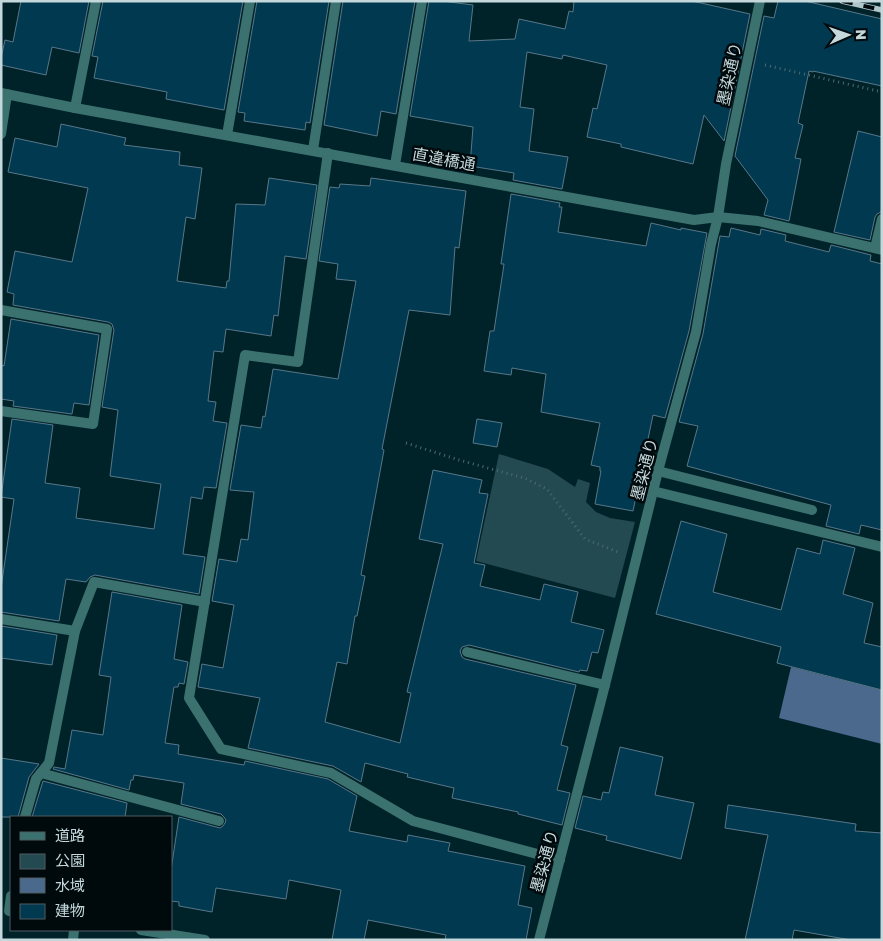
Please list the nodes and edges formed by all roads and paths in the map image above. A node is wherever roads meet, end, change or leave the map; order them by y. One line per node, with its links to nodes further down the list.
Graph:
1 (96, 1): 9 (street)
2 (250, 1): 11 (street)
3 (336, 1): 12 (street)
4 (422, 1): 14 (street)
5 (760, 1): 6 (street, 墨染通り)
6 (748, 61): 7 (path); 15 (street, 墨染通り)
7 (882, 92)
8 (4, 94): 9 (street, 直違橋通); 10 (street)
9 (75, 108): 11 (street, 直違橋通)
10 (1, 134)
11 (227, 135): 12 (street, 直違橋通)
12 (312, 150): 13 (street, 直違橋通)
13 (328, 153): 14 (street, 直違橋通); 26 (street)
14 (395, 166): 15 (street, 直違橋通)
15 (718, 217): 17 (street, 直違橋通); 21 (street, 墨染通り)
16 (882, 219): 17 (street)
17 (878, 249)
18 (1, 310): 19 (street)
19 (1, 412)
20 (406, 443): 25 (path)
21 (658, 471): 22 (street, 墨染通り); 23 (street)
22 (653, 491): 24 (street); 25 (street, 墨染通り)
23 (812, 510)
24 (882, 548)
25 (636, 558): 30 (street, 墨染通り)
26 (205, 602): 28 (street); 34 (street)
27 (1, 619): 28 (street)
28 (75, 631): 31 (street)
29 (467, 652): 30 (street)
30 (605, 685): 34 (street, 墨染通り)
31 (41, 773): 32 (street); 33 (street)
32 (25, 816)
33 (219, 821)
34 (560, 860): 37 (street, 墨染通り)
35 (147, 931): 36 (street)
36 (205, 940)
37 (539, 940)

